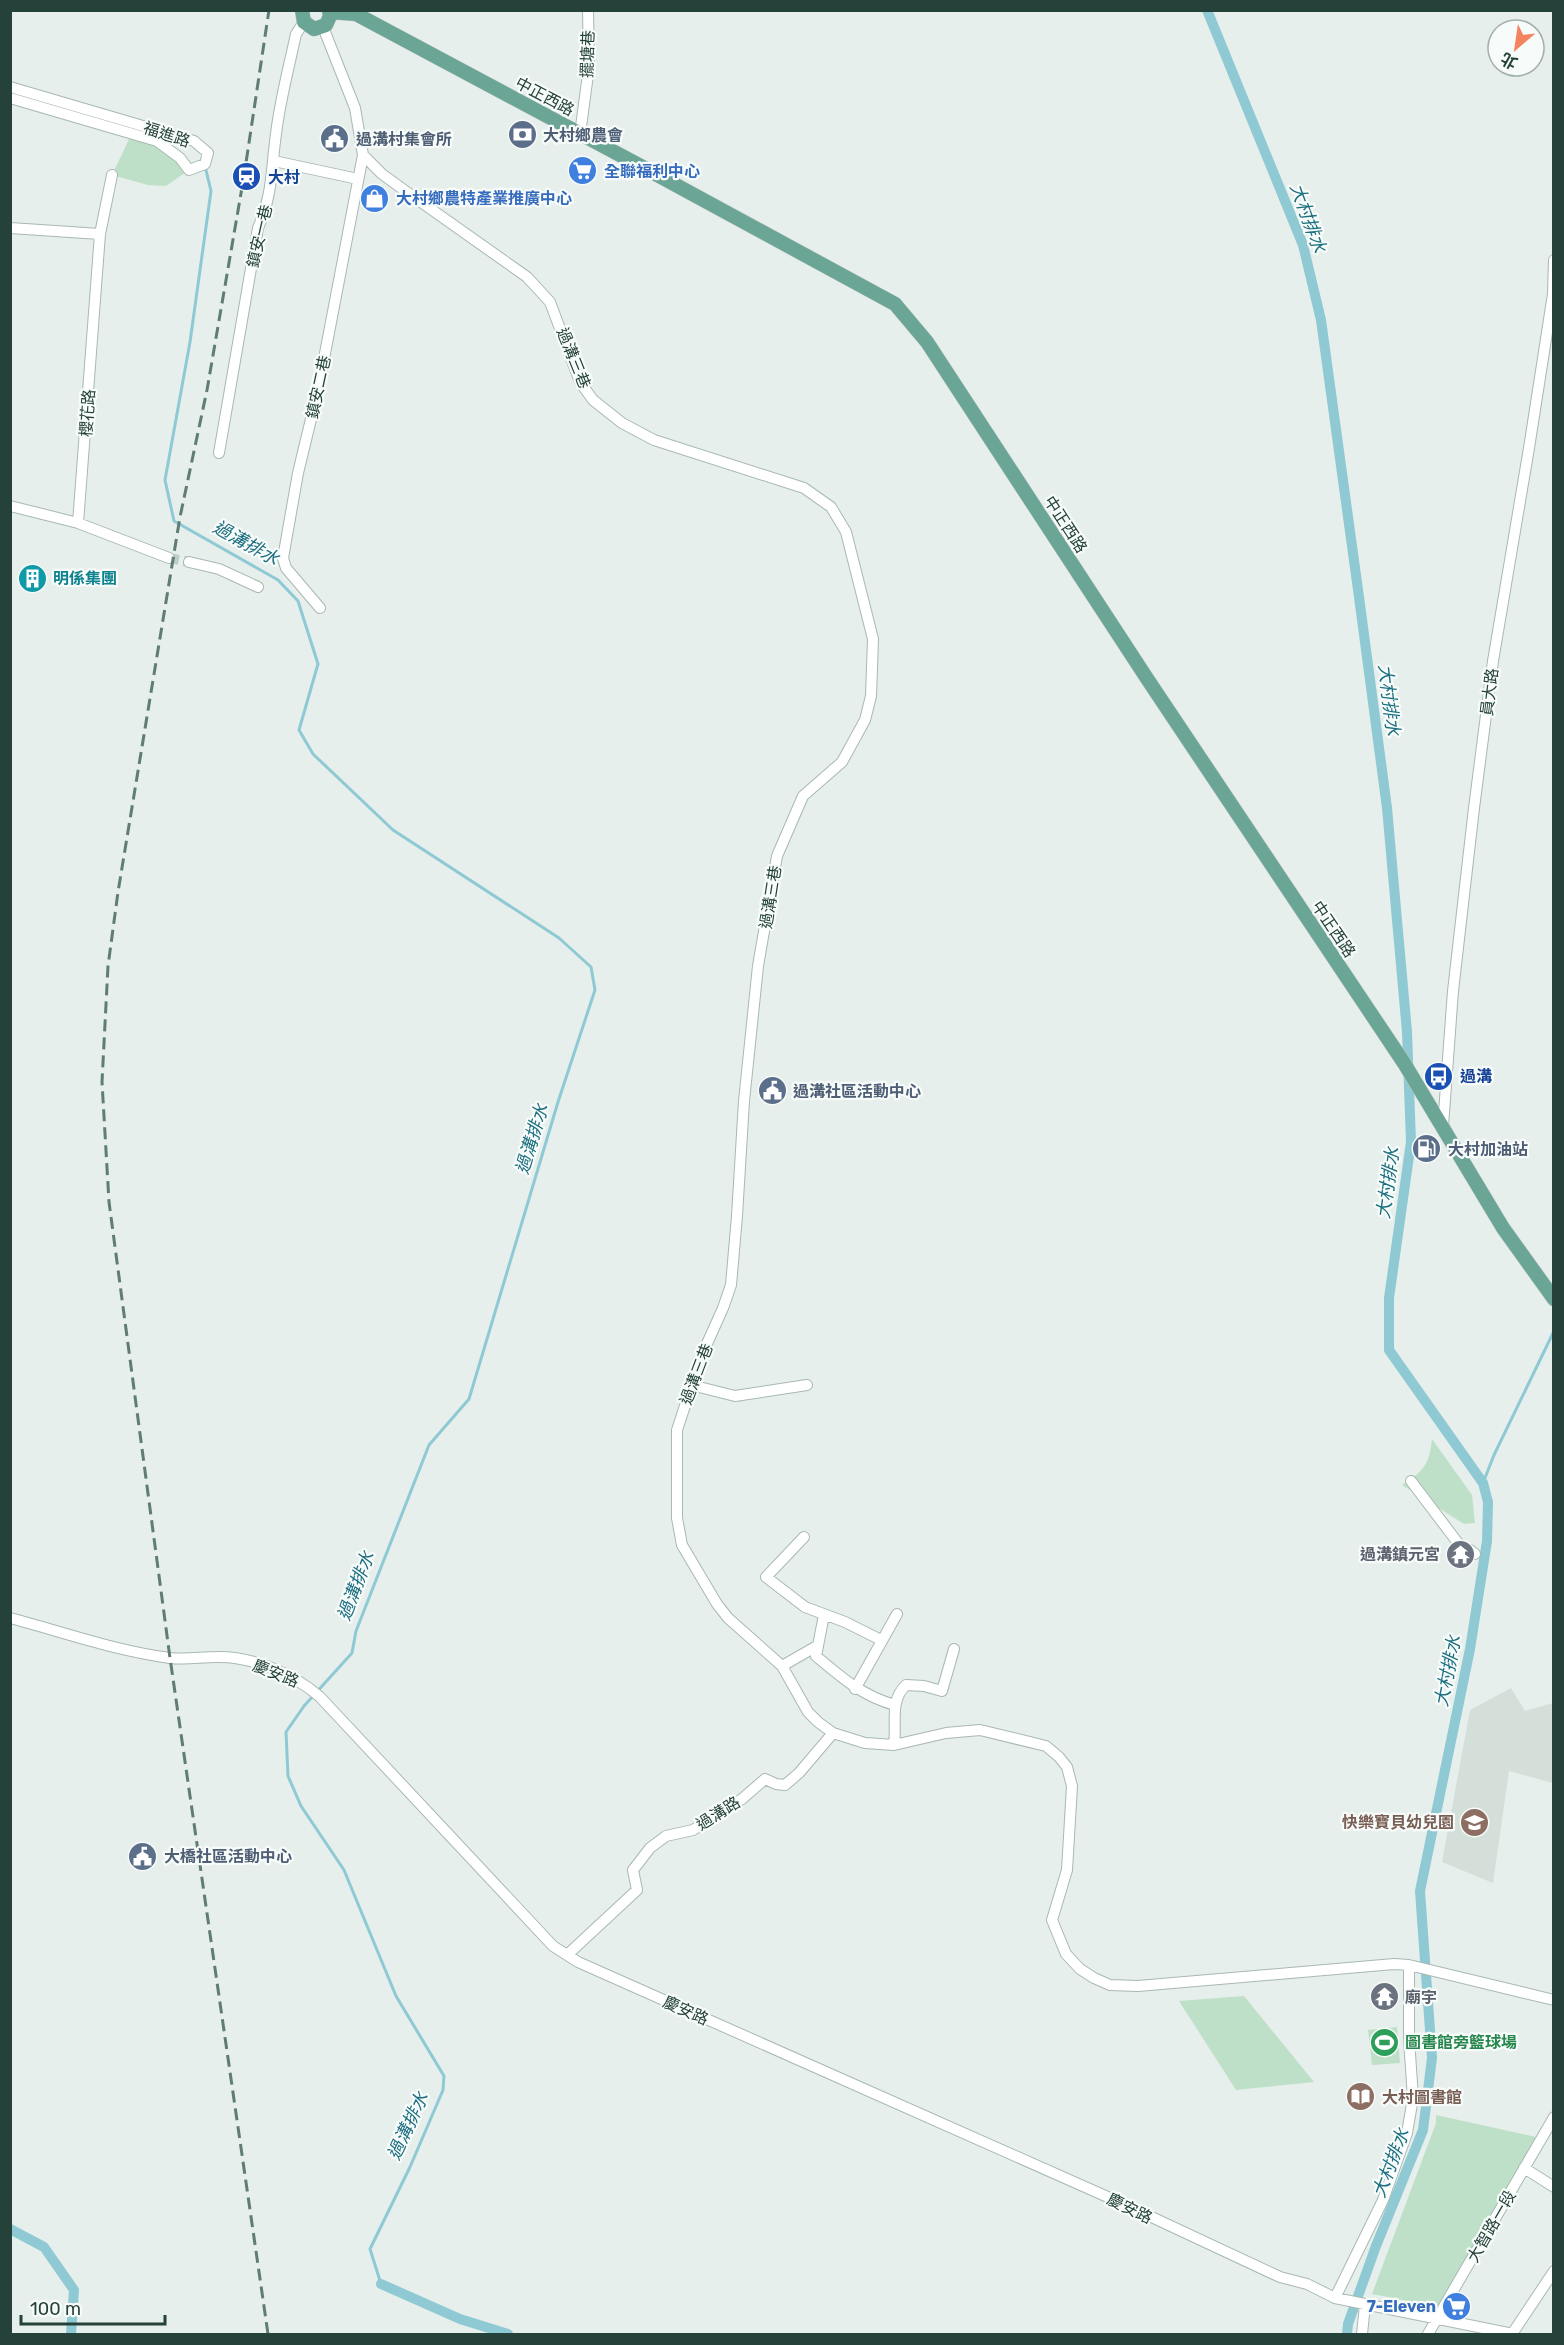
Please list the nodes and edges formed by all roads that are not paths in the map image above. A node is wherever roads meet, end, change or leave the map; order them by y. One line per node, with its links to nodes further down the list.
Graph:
1 (588, 10): 7 (street, 擺塘巷)
2 (330, 11): 4 (main road, 中正西路); 7 (main road, 中正西路)
3 (303, 16): 4 (main road); 9 (street, 鎮安一巷)
4 (323, 27): 8 (street)
5 (10, 87): 6 (street, 福進路)
6 (10, 98)
7 (580, 134): 22 (main road, 中正西路)
8 (363, 155): 11 (street, 鎮安二巷); 24 (street, 過溝三巷)
9 (274, 161): 11 (street); 15 (street, 鎮安一巷)
10 (112, 175): 13 (street, 櫻花路)
11 (358, 179): 21 (street, 鎮安二巷)
12 (10, 228): 13 (street)
13 (100, 234): 17 (street, 櫻花路)
14 (1554, 260): 22 (street, 員大路)
15 (219, 453)
16 (10, 506): 17 (street)
17 (78, 523): 18 (street)
18 (169, 558)
19 (189, 562): 20 (street)
20 (258, 587)
21 (320, 608)
22 (1443, 1126): 23 (main road, 中正西路)
23 (1554, 1299)
24 (691, 1385): 25 (street); 35 (street, 過溝三巷)
25 (807, 1385)
26 (1411, 1481): 28 (street)
27 (804, 1537): 30 (street)
28 (1458, 1543)
29 (897, 1614): 32 (street)
30 (824, 1616): 32 (street); 33 (street)
31 (10, 1618): 40 (street, 慶安路)
32 (881, 1640): 36 (street)
33 (817, 1646): 35 (street); 36 (street)
34 (954, 1649): 37 (street)
35 (782, 1666): 38 (street, 過溝三巷)
36 (855, 1689): 37 (street)
37 (895, 1705): 39 (street)
38 (834, 1733): 39 (street, 過溝三巷); 40 (street, 過溝路)
39 (894, 1745): 41 (street, 過溝三巷)
40 (567, 1955): 47 (street, 慶安路)
41 (1409, 1965): 42 (street); 47 (street)
42 (1554, 2000)
43 (1554, 2117): 44 (street, 大智路一段)
44 (1524, 2168): 45 (street); 49 (street, 大智路一段)
45 (1554, 2187)
46 (1554, 2271): 52 (street)
47 (1340, 2299): 48 (street, 慶安路)
48 (1362, 2305): 49 (street, 慶安路); 50 (street)
49 (1437, 2319): 51 (street, 大智路一段); 52 (street, 慶安路)
50 (1362, 2334)
51 (1428, 2334)
52 (1513, 2334)

